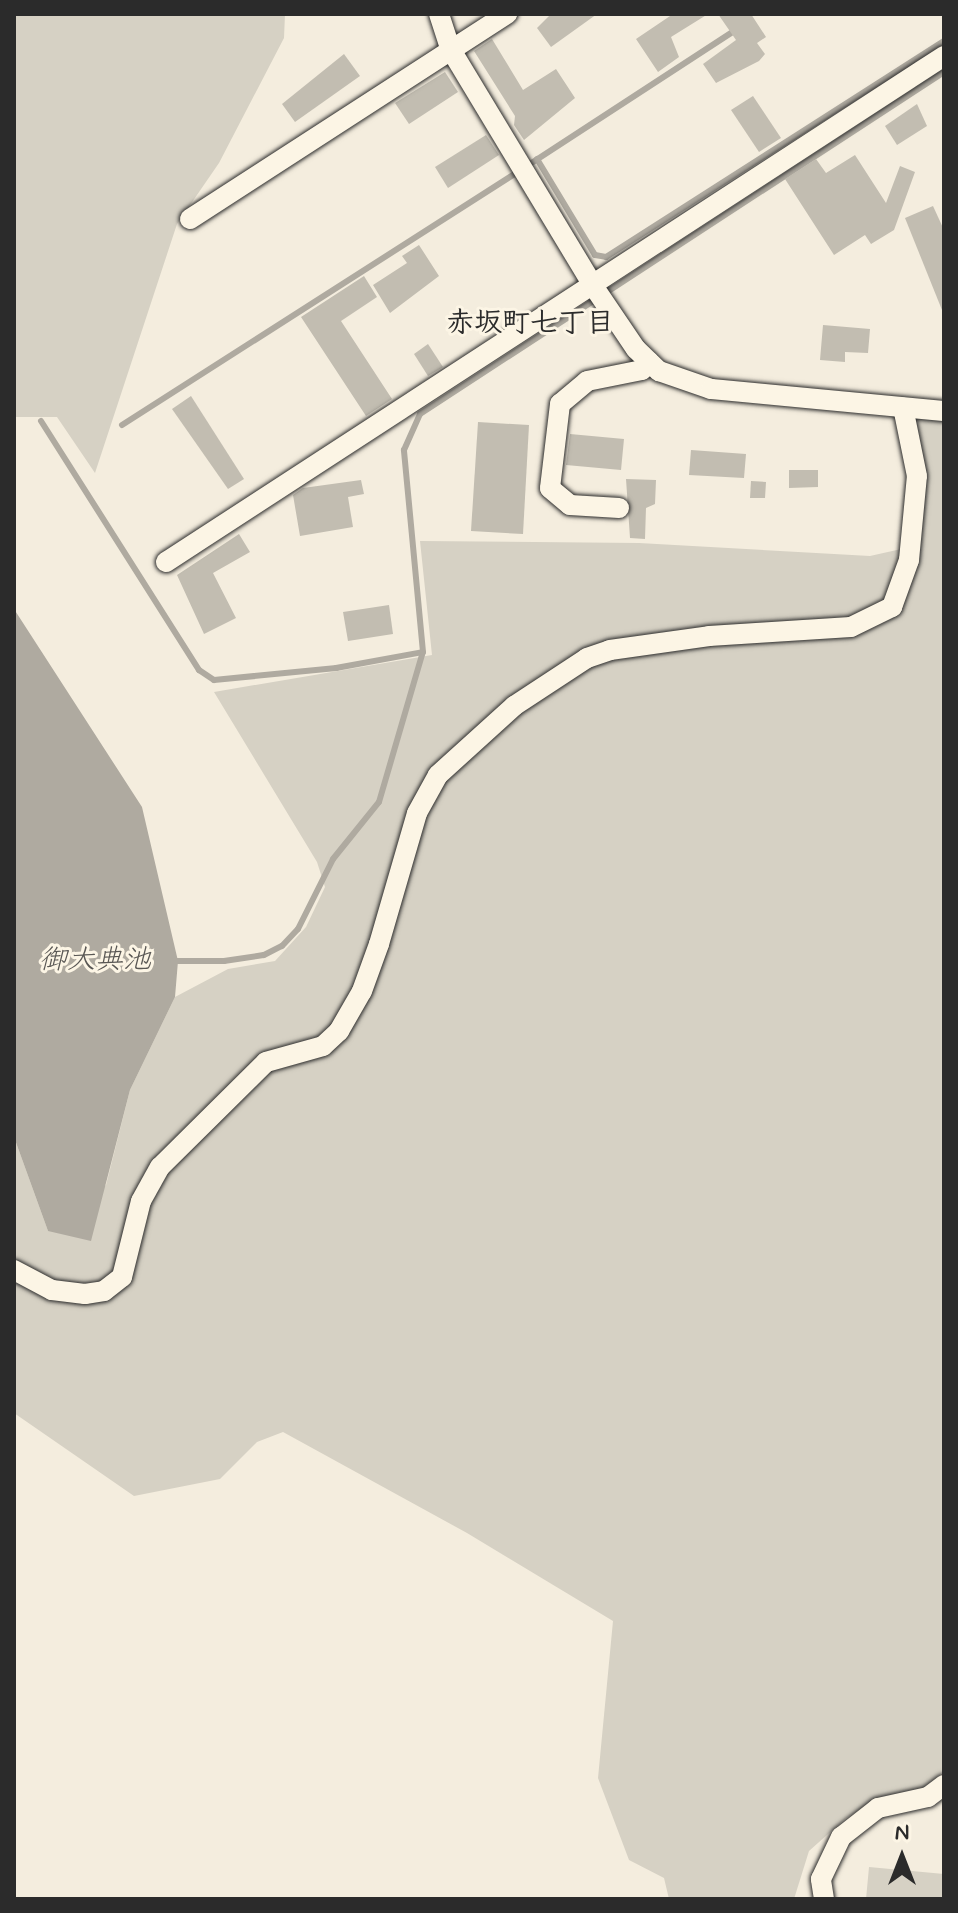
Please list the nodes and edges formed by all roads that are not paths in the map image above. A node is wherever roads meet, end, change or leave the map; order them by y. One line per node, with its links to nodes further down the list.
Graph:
1 (439, 14): 3 (street)
2 (507, 14): 3 (street)
3 (451, 50): 5 (street); 6 (street)
4 (944, 56): 6 (street)
5 (190, 219)
6 (597, 292): 7 (street); 11 (street)
7 (649, 362): 8 (street); 10 (street)
8 (903, 407): 9 (street); 12 (street)
9 (944, 411)
10 (619, 508)
11 (166, 562)
12 (14, 1270)
13 (944, 1785): 14 (street)
14 (824, 1899)

